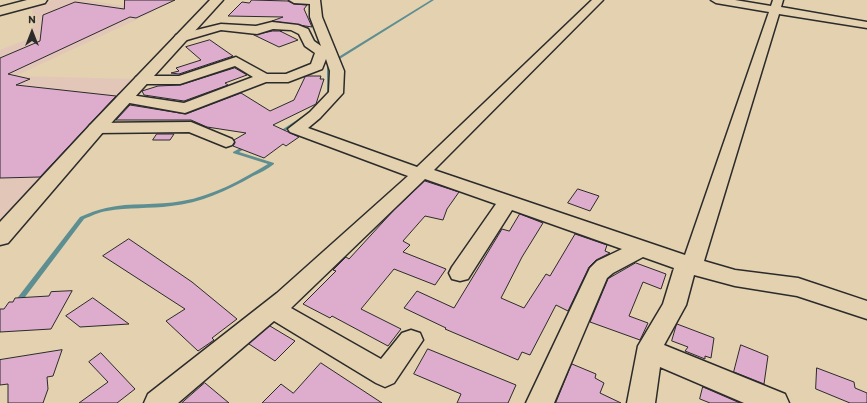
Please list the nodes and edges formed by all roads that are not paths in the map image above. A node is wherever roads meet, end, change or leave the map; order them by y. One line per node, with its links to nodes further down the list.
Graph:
1 (41, 0): 8 (main road)
2 (217, 0): 10 (main road)
3 (294, 0): 6 (street)
4 (598, 0): 16 (street)
5 (716, 0): 7 (street)
6 (315, 1): 16 (street)
7 (776, 5): 9 (street); 20 (street)
8 (0, 11)
9 (867, 25)
10 (180, 38): 11 (street); 12 (main road)
11 (264, 78): 12 (street); 13 (street)
12 (141, 80): 13 (main road)
13 (124, 98): 14 (main road)
14 (96, 128): 15 (street); 18 (main road)
15 (226, 142)
16 (421, 173): 17 (street); 22 (street)
17 (508, 201): 19 (street); 21 (street)
18 (0, 237)
19 (644, 248): 20 (street); 27 (street)
20 (692, 266): 23 (street); 25 (street)
21 (460, 272)
22 (273, 309): 24 (street); 26 (street)
23 (867, 310)
24 (411, 340)
25 (650, 352): 28 (street); 29 (street)
26 (158, 403)
27 (540, 403)
28 (641, 403)
29 (775, 403)

